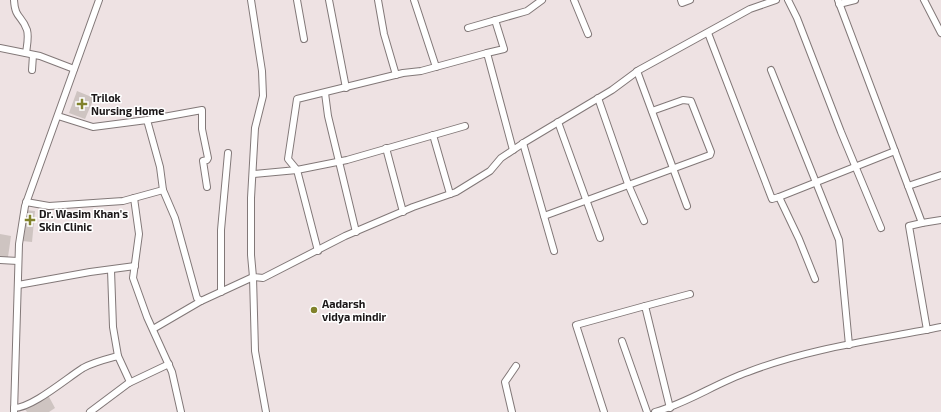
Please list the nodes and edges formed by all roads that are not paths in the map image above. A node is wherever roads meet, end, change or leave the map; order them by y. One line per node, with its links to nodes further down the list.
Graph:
1 (14, 0): 24 (street)
2 (99, 0): 28 (street)
3 (251, 0): 51 (street)
4 (297, 0): 22 (street)
5 (329, 0): 33 (street)
6 (378, 0): 32 (street)
7 (414, 0): 27 (street)
8 (542, 0): 17 (street)
9 (574, 0): 21 (street)
10 (681, 0): 11 (street)
11 (690, 0)
12 (776, 0): 19 (street)
13 (788, 0): 48 (street)
14 (854, 0): 16 (street)
15 (924, 0): 20 (street)
16 (839, 2): 45 (street)
17 (495, 20): 18 (street); 25 (street)
18 (468, 28)
19 (708, 33): 31 (street); 59 (street)
20 (941, 33)
21 (588, 34)
22 (304, 39)
23 (0, 48): 24 (street)
24 (26, 53): 26 (street)
25 (487, 54): 27 (street); 44 (street)
26 (33, 55): 28 (street); 29 (street)
27 (436, 67): 32 (street)
28 (74, 69): 37 (street)
29 (32, 70)
30 (771, 70): 53 (street)
31 (638, 71): 35 (street); 36 (street)
32 (396, 75): 33 (street)
33 (346, 88): 34 (street)
34 (325, 93): 47 (street); 50 (street)
35 (598, 98): 39 (street); 54 (street)
36 (652, 111): 49 (street); 49 (street)
37 (58, 116): 38 (street); 62 (street)
38 (147, 120): 56 (street); 57 (street)
39 (558, 122): 42 (street); 61 (street)
40 (466, 126): 41 (street)
41 (433, 135): 43 (street); 58 (street)
42 (523, 143): 44 (street); 65 (street)
43 (386, 148): 47 (street); 64 (street)
44 (513, 150): 58 (street)
45 (895, 151): 48 (street); 55 (street)
46 (228, 153): 81 (street)
47 (339, 161): 50 (street); 70 (street)
48 (855, 167): 53 (street); 69 (street)
49 (673, 168): 54 (street); 63 (street)
50 (296, 170): 51 (street); 72 (street)
51 (253, 174): 78 (street)
52 (941, 175): 55 (street)
53 (815, 183): 59 (street); 89 (street)
54 (628, 184): 61 (street); 67 (street)
55 (908, 186): 68 (street)
56 (207, 187)
57 (164, 190): 60 (street); 83 (street)
58 (450, 194): 64 (street)
59 (779, 197): 79 (street)
60 (134, 198): 62 (street); 76 (street)
61 (585, 200): 65 (street); 71 (street)
62 (26, 202): 75 (street)
63 (687, 206)
64 (403, 212): 70 (street)
65 (544, 216): 73 (street)
66 (941, 220): 68 (street)
67 (644, 221)
68 (922, 223): 87 (street)
69 (881, 228)
70 (356, 232): 72 (street)
71 (600, 238)
72 (318, 251): 78 (street)
73 (554, 251)
74 (0, 260): 75 (street)
75 (18, 260): 80 (street)
76 (135, 266): 77 (street); 86 (street)
77 (112, 270): 80 (street); 90 (street)
78 (253, 277): 81 (street); 98 (street)
79 (815, 279)
80 (18, 285): 95 (street)
81 (221, 292): 83 (street)
82 (690, 294): 84 (street)
83 (201, 301): 86 (street)
84 (645, 306): 94 (street); 100 (street)
85 (941, 327): 87 (street)
86 (153, 329): 91 (street)
87 (927, 330): 89 (street)
88 (622, 341): 101 (street)
89 (849, 345): 94 (street)
90 (118, 356): 93 (street); 95 (street)
91 (169, 364): 93 (street); 97 (street)
92 (516, 366): 99 (street)
93 (129, 383): 96 (street)
94 (670, 408): 102 (street)
95 (14, 410)
96 (90, 412)
97 (180, 412)
98 (266, 412)
99 (512, 412)
100 (604, 412)
101 (647, 412)
102 (655, 412)

